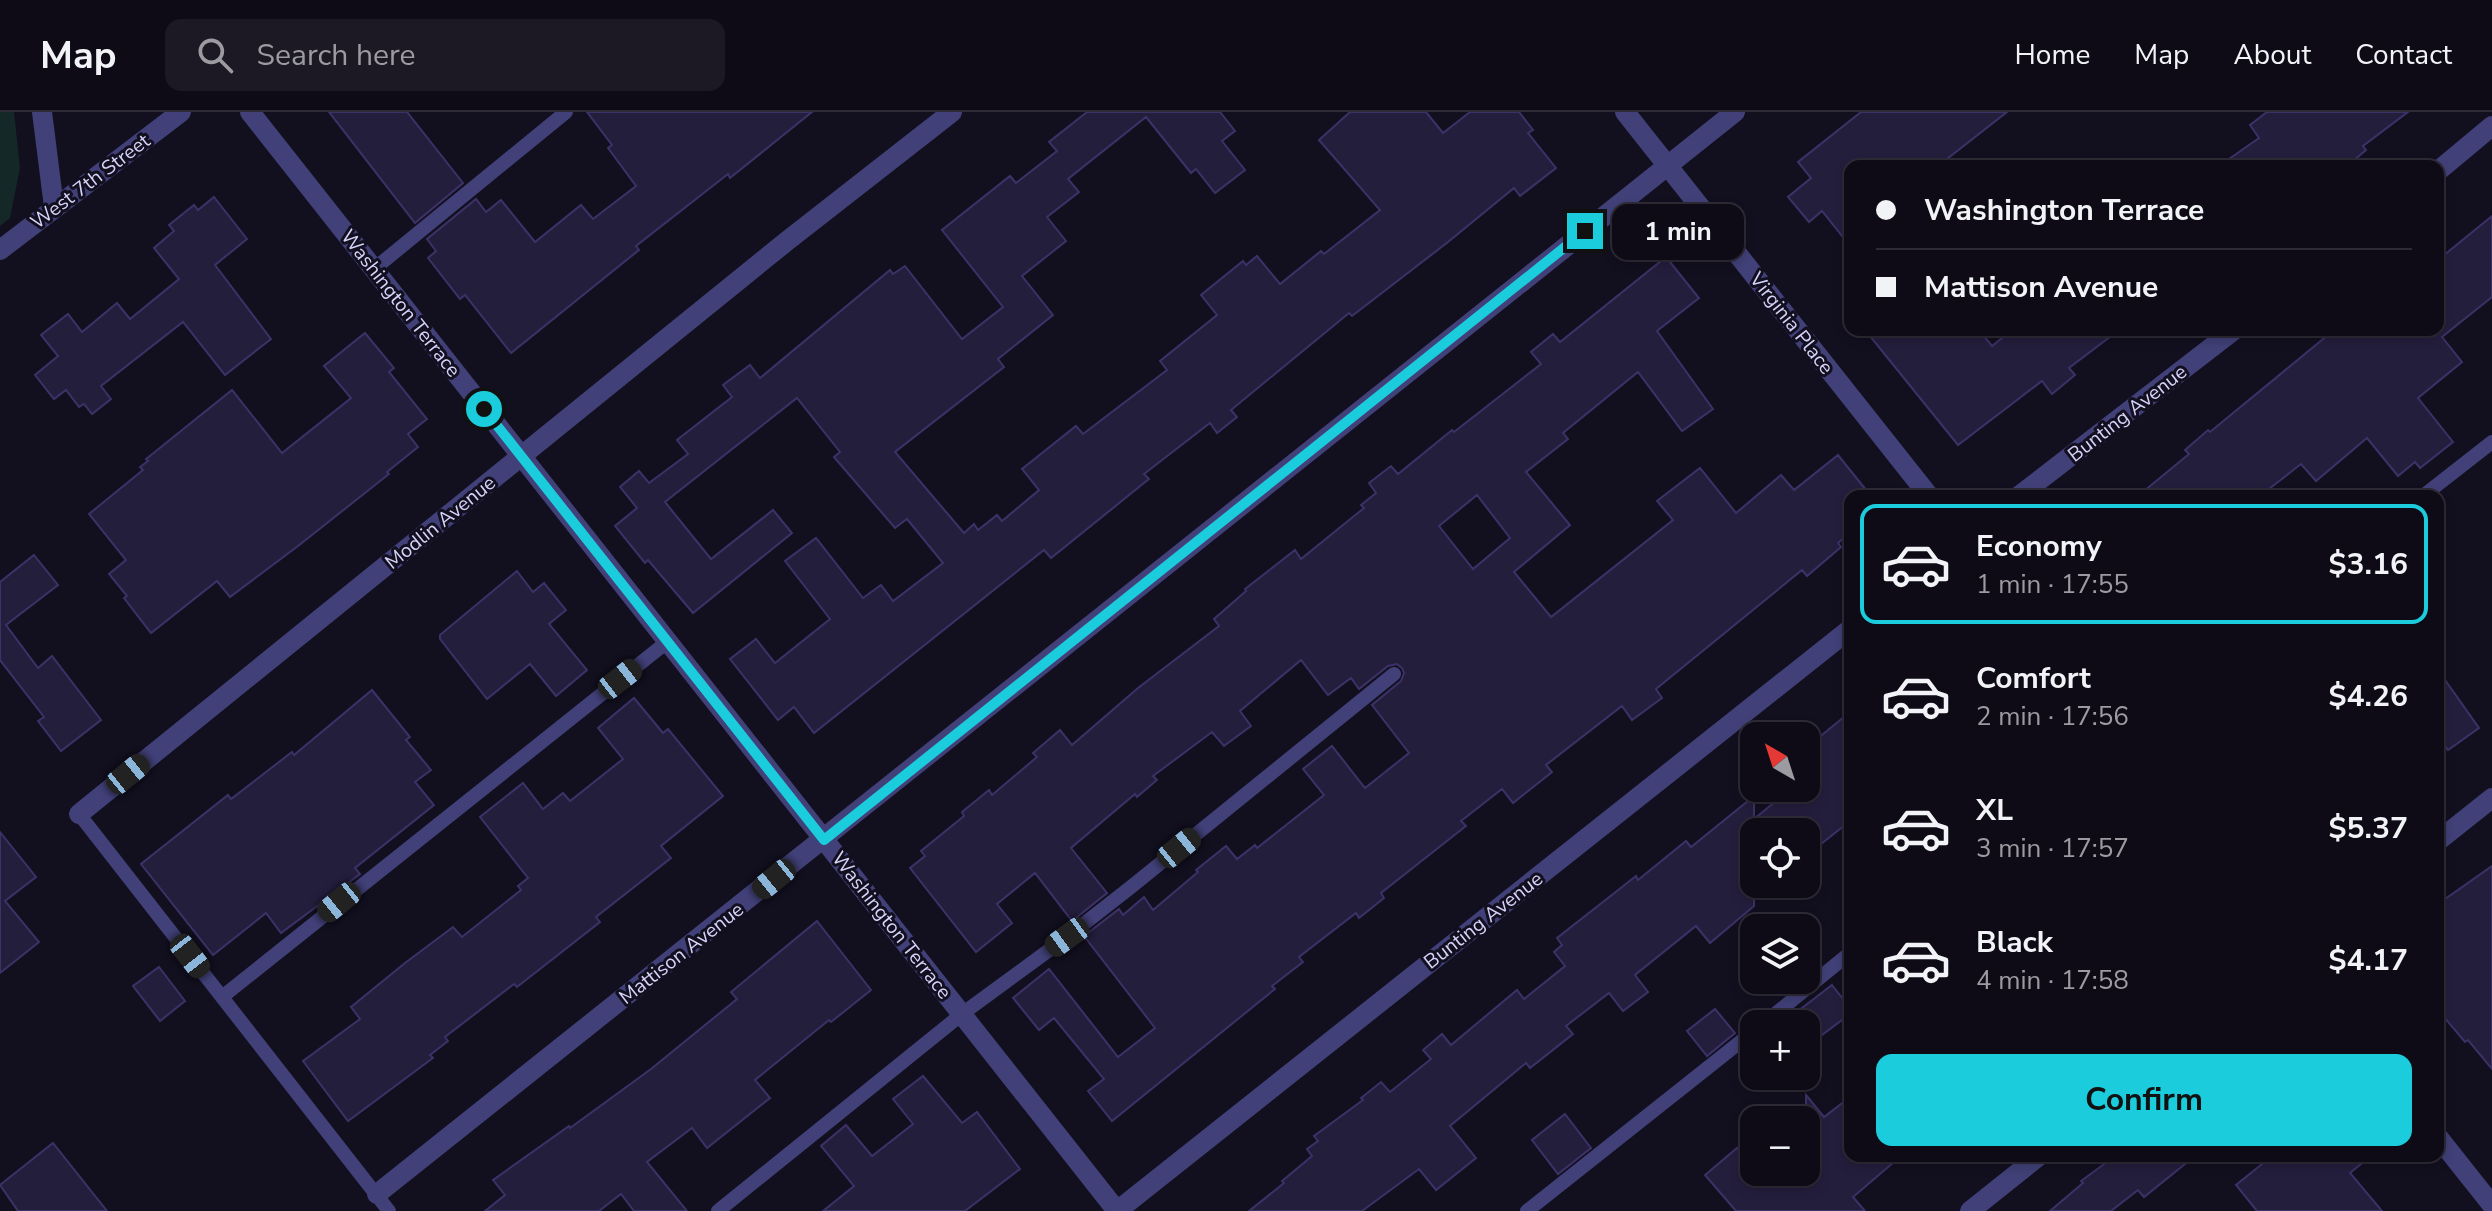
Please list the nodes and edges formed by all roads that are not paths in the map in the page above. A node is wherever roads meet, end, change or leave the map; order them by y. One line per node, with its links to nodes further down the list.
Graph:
1 (42, 112): 11 (street)
2 (181, 112): 11 (street, West 7th Street)
3 (250, 112): 13 (street, Washington Terrace)
4 (566, 112): 13 (lane)
5 (952, 112): 16 (street, Modlin Avenue)
6 (1625, 112): 9 (street, Virginia Place)
7 (1735, 112): 9 (street, Mattison Avenue)
8 (2492, 126): 10 (street)
9 (1668, 166): 17 (street, Virginia Place); 26 (street, Mattison Avenue)
10 (2444, 166)
11 (54, 207): 12 (street, West 7th Street)
12 (0, 250)
13 (374, 269): 16 (street, Washington Terrace)
14 (2226, 336): 18 (street, Bunting Avenue)
15 (2492, 442): 19 (lane)
16 (521, 456): 21 (street, Washington Terrace); 24 (street, Modlin Avenue)
17 (1924, 490)
18 (2027, 490)
19 (2431, 490)
20 (1844, 634): 37 (street, Bunting Avenue)
21 (667, 642): 26 (street, Washington Terrace); 28 (lane)
22 (1394, 674): 30 (lane)
23 (2492, 798): 25 (street)
24 (79, 814): 28 (lane)
25 (2444, 836)
26 (824, 840): 30 (street, Washington Terrace); 34 (street, Mattison Avenue)
27 (1844, 958): 29 (lane)
28 (222, 997): 34 (lane)
29 (1780, 1010)
30 (962, 1014): 36 (lane); 37 (street, Washington Terrace)
31 (1740, 1042): 38 (lane)
32 (2444, 1145): 35 (street)
33 (2031, 1162): 39 (street)
34 (383, 1203)
35 (2492, 1205)
36 (718, 1211)
37 (1117, 1211)
38 (1527, 1211)
39 (1970, 1211)

